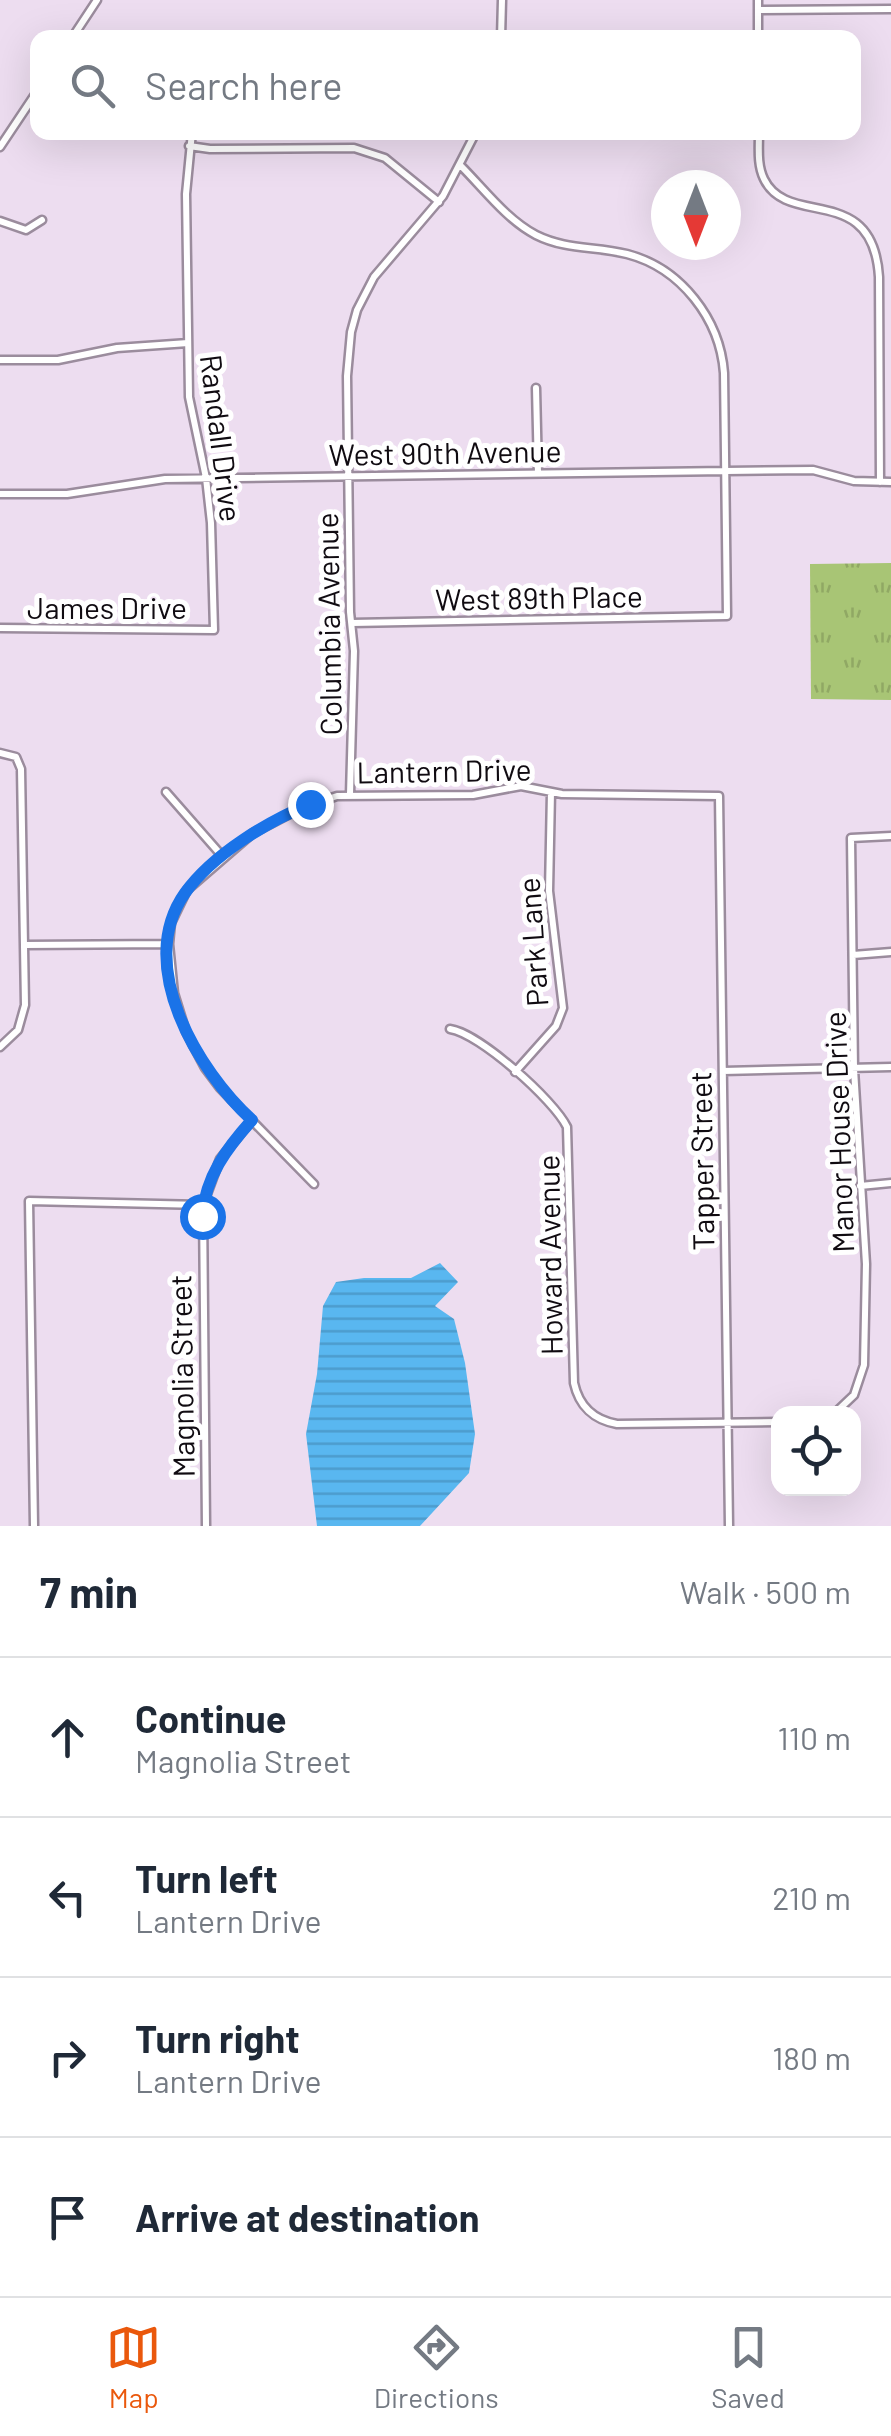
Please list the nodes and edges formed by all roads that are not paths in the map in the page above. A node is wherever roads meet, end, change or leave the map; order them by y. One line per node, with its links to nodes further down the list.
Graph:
1 (97, 0): 6 (street)
2 (502, 0): 7 (street)
3 (758, 0): 5 (street)
4 (891, 9): 5 (street)
5 (758, 10): 8 (street)
6 (77, 30)
7 (502, 30)
8 (758, 30)
9 (30, 102): 14 (street)
10 (190, 140): 13 (street, Randall Drive)
11 (472, 140): 15 (street, Columbia Avenue)
12 (759, 140): 19 (street)
13 (189, 146): 16 (street); 21 (street, Randall Drive)
14 (0, 147)
15 (461, 166): 16 (street, Columbia Avenue); 24 (street)
16 (438, 202): 26 (street, Columbia Avenue)
17 (42, 220): 18 (street)
18 (0, 221)
19 (880, 335): 20 (street); 28 (street)
20 (891, 335)
21 (188, 343): 22 (street); 27 (street, Randall Drive)
22 (0, 360)
23 (536, 388): 25 (street)
24 (726, 470): 25 (street, West 90th Avenue); 28 (street, West 90th Avenue); 31 (street, West 89th Place)
25 (538, 474): 26 (street, West 90th Avenue)
26 (348, 476): 27 (street, West 90th Avenue); 31 (street, Columbia Avenue)
27 (206, 478): 30 (street, West 90th Avenue); 33 (street, Randall Drive)
28 (880, 482): 29 (street, West 90th Avenue)
29 (891, 482)
30 (0, 494)
31 (352, 624): 37 (street, Columbia Avenue)
32 (0, 628): 33 (street, James Drive)
33 (214, 630)
34 (0, 753): 42 (street)
35 (166, 792): 40 (street)
36 (551, 792): 37 (street, Lantern Drive); 38 (street, Lantern Drive); 50 (street, Park Lane)
37 (350, 794): 40 (street, Lantern Drive)
38 (719, 796): 49 (street, Tapper Street)
39 (891, 836): 44 (street, Manor House Drive)
40 (223, 857): 41 (street, Lantern Drive)
41 (169, 944): 42 (street); 51 (street, Lantern Drive)
42 (24, 945): 46 (street)
43 (891, 952): 44 (street)
44 (854, 955): 48 (street, Manor House Drive)
45 (450, 1028): 50 (street, Howard Avenue)
46 (0, 1047)
47 (891, 1067): 48 (street)
48 (854, 1069): 49 (street); 54 (street, Manor House Drive)
49 (722, 1071): 58 (street, Tapper Street)
50 (514, 1072): 58 (street, Howard Avenue)
51 (252, 1120): 52 (street, Lantern Drive); 55 (street, Magnolia Street)
52 (314, 1184)
53 (891, 1184): 54 (street)
54 (860, 1186): 56 (street, Manor House Drive)
55 (203, 1206): 59 (street); 60 (street, Magnolia Street)
56 (842, 1406)
57 (771, 1422): 58 (street)
58 (727, 1423): 61 (street, Tapper Street)
59 (34, 1526)
60 (206, 1526)
61 (730, 1526)

